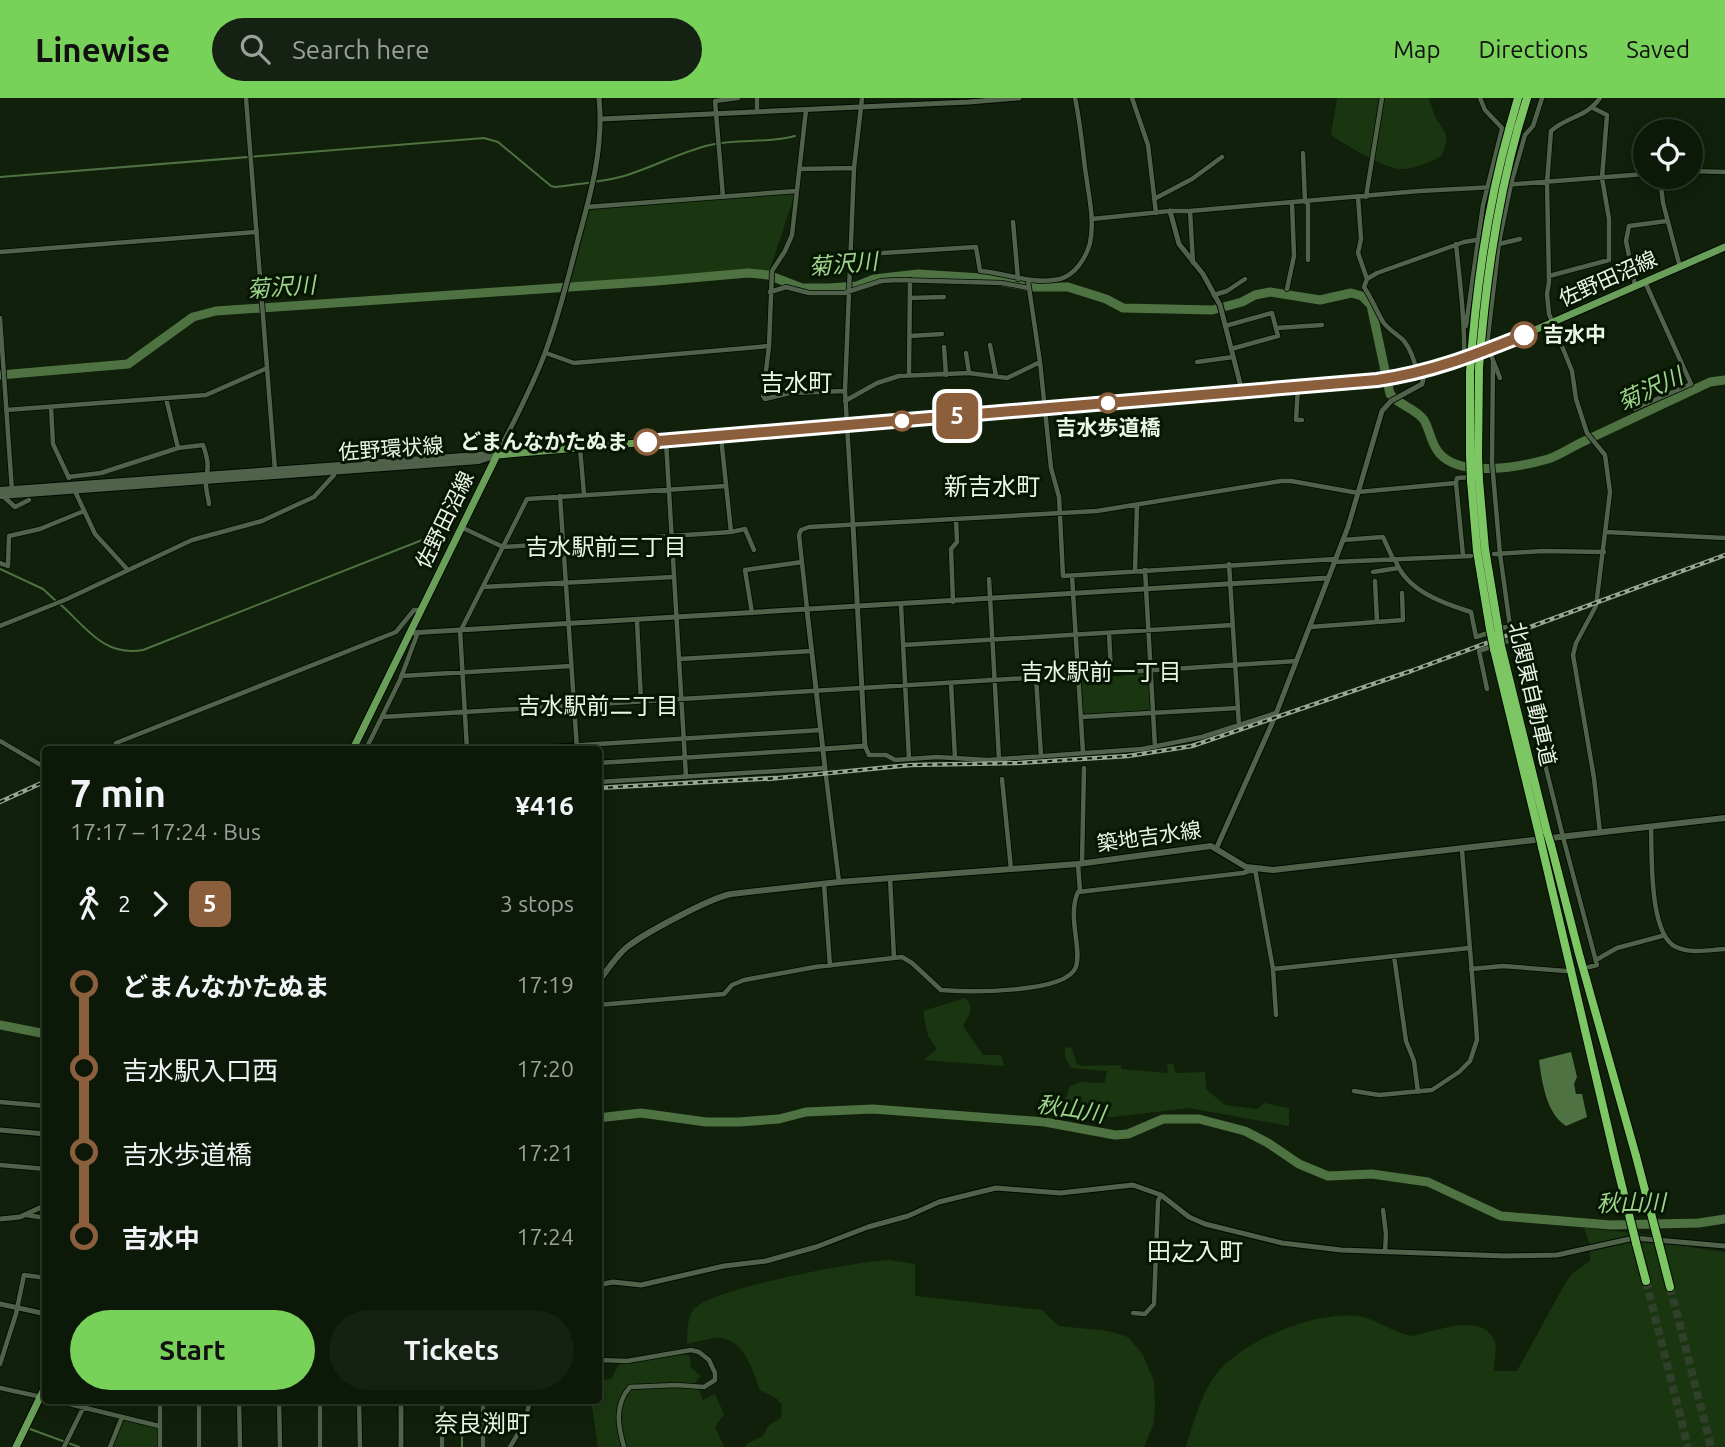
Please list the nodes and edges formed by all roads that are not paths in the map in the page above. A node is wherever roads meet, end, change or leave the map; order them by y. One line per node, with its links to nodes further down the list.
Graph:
1 (246, 98): 50 (street)
2 (599, 98): 21 (street)
3 (738, 98): 20 (street)
4 (757, 98): 19 (street)
5 (862, 98): 16 (street)
6 (1019, 98): 15 (street)
7 (1075, 98): 47 (street)
8 (1132, 98): 40 (street)
9 (1382, 98): 39 (street)
10 (1480, 98): 22 (street)
11 (1518, 98): 22 (highway, 北関東自動車道)
12 (1527, 98): 22 (highway, 北関東自動車道)
13 (1542, 98): 23 (street)
14 (1600, 98): 17 (street)
15 (947, 101): 16 (street)
16 (860, 107): 18 (street); 26 (street)
17 (1593, 108): 31 (street); 32 (street)
18 (806, 110): 19 (street); 27 (street)
19 (757, 112): 20 (street)
20 (716, 114): 21 (street); 37 (street)
21 (601, 119): 43 (street)
22 (1510, 128): 23 (street); 34 (street); 254 (highway, 北関東自動車道, bridge)
23 (1525, 135): 33 (street)
24 (1303, 153): 41 (street)
25 (1222, 157): 40 (street)
26 (854, 168): 27 (street); 57 (street)
27 (800, 169): 36 (street)
28 (1703, 171): 29 (street)
29 (1725, 172)
30 (1633, 175): 31 (street)
31 (1602, 178): 32 (street); 61 (street)
32 (1547, 183): 33 (street); 61 (street)
33 (1511, 184): 34 (street); 54 (street)
34 (1487, 188): 39 (street); 52 (street)
35 (1662, 189): 48 (street)
36 (796, 191): 37 (street); 71 (street)
37 (723, 197): 43 (street)
38 (1358, 197): 39 (street); 41 (street); 64 (street)
39 (1366, 197)
40 (1154, 199): 46 (street)
41 (1307, 202): 42 (street); 58 (street)
42 (1292, 203): 45 (street); 70 (street)
43 (587, 207): 93 (street)
44 (1170, 211): 45 (street); 46 (street); 59 (street)
45 (1191, 211): 59 (street)
46 (1156, 212): 47 (street)
47 (1092, 219): 66 (street)
48 (1667, 221): 60 (street); 68 (street)
49 (1013, 222): 62 (street)
50 (257, 232): 56 (street); 100 (street)
51 (1520, 239): 54 (street)
52 (1477, 240): 53 (street); 54 (street); 73 (street)
53 (1456, 244): 64 (street); 82 (street)
54 (1499, 244): 75 (street)
55 (1725, 247): 60 (main road, 佐野田沼線)
56 (0, 253)
57 (851, 255): 62 (street); 72 (street)
58 (1308, 260)
59 (1193, 264): 74 (street)
60 (1680, 267): 67 (main road, 佐野田沼線)
61 (1549, 276): 79 (street)
62 (1018, 279): 66 (street)
63 (1245, 279): 74 (street)
64 (1367, 279): 102 (street)
65 (911, 280): 69 (street); 72 (street); 77 (street)
66 (1028, 281): 69 (street)
67 (1645, 282): 68 (main road, 佐野田沼線); 114 (street)
68 (1635, 286): 79 (main road, 佐野田沼線)
69 (1029, 288): 98 (street)
70 (1287, 289)
71 (770, 292): 72 (street); 88 (street)
72 (849, 293): 108 (street)
73 (1470, 293): 75 (street); 82 (street)
74 (1214, 295): 81 (street)
75 (1492, 296): 83 (street)
76 (944, 297): 77 (street)
77 (911, 298): 87 (street)
78 (0, 318): 85 (street)
79 (1552, 323): 92 (main road, 佐野田沼線); 146 (street)
80 (1322, 325): 84 (street)
81 (1226, 326): 84 (street); 91 (street)
82 (1464, 326): 83 (street); 96 (street)
83 (1489, 326): 92 (street)
84 (1276, 328): 91 (street)
85 (1, 332): 115 (street)
86 (942, 334): 87 (street)
87 (911, 337): 104 (street)
88 (769, 345): 93 (street); 108 (street)
89 (990, 345): 105 (street)
90 (944, 347): 103 (street)
91 (1231, 349): 95 (street)
92 (1489, 350): 96 (main road, 佐野田沼線); 97 (street)
93 (545, 353): 122 (street)
94 (966, 353): 101 (street)
95 (1233, 357): 99 (street); 109 (street)
96 (1464, 360): 102 (main road, 佐野田沼線)
97 (1493, 360): 106 (street); 126 (street)
98 (1040, 362): 105 (street); 113 (street)
99 (1197, 362)
100 (265, 369): 110 (street); 124 (street)
101 (968, 373): 103 (street); 105 (street)
102 (1421, 373): 107 (main road, 佐野田沼線); 133 (street)
103 (946, 374): 104 (street)
104 (909, 375): 111 (street)
105 (996, 376)
106 (1500, 379)
107 (1298, 387): 109 (main road, 佐野田沼線); 116 (street)
108 (845, 391): 111 (street)
109 (1242, 391): 113 (main road, 佐野田沼線)
110 (166, 398): 112 (street); 121 (street)
111 (845, 401): 117 (street)
112 (51, 407): 115 (street); 125 (street)
113 (1044, 408): 117 (main road, 佐野田沼線); 141 (street)
114 (1634, 409)
115 (6, 410): 132 (street)
116 (1302, 420)
117 (847, 426): 118 (main road, 佐野田沼線); 143 (street)
118 (722, 437): 119 (main road, 佐野田沼線); 129 (street)
119 (666, 440): 120 (main road, 佐野田沼線); 131 (street)
120 (580, 447): 122 (main road, 佐野田沼線); 135 (street)
121 (178, 448): 125 (street); 127 (street)
122 (497, 455): 123 (main road, 佐野環状線); 144 (main road, 佐野田沼線)
123 (333, 468): 124 (main road, 佐野環状線); 163 (street)
124 (275, 472): 127 (main road, 佐野環状線)
125 (68, 477): 130 (street)
126 (1493, 477): 128 (street); 154 (street)
127 (207, 478): 130 (main road, 佐野環状線); 138 (street)
128 (1456, 483): 133 (street); 155 (street)
129 (726, 486): 131 (street); 145 (street)
130 (73, 488): 132 (main road, 佐野環状線); 140 (street)
131 (669, 490): 135 (street); 147 (street)
132 (12, 492): 134 (main road, 佐野環状線)
133 (1358, 493): 139 (street); 149 (street)
134 (1, 494): 137 (street)
135 (583, 495): 136 (street)
136 (560, 496): 150 (street); 151 (street)
137 (29, 500)
138 (209, 504)
139 (1137, 506): 141 (street); 165 (street)
140 (84, 511): 160 (street); 163 (street)
141 (1061, 513): 142 (street); 167 (street)
142 (956, 519): 143 (street); 179 (street)
143 (853, 524): 159 (street); 181 (street)
144 (461, 527): 151 (street); 182 (main road, 佐野田沼線)
145 (731, 532): 147 (street); 152 (street)
146 (1606, 532): 148 (street); 153 (street)
147 (672, 536): 150 (street); 168 (street)
148 (1725, 538)
149 (1343, 540): 157 (street); 158 (street)
150 (564, 542): 151 (street); 172 (street)
151 (503, 547): 174 (street)
152 (754, 550)
153 (1604, 552): 154 (street); 252 (street)
154 (1497, 554): 162 (street)
155 (1463, 556): 156 (street); 157 (street)
156 (1471, 556)
157 (1394, 559): 158 (street); 162 (street)
158 (1335, 560): 161 (street); 169 (street)
159 (802, 562): 183 (street); 184 (street)
160 (0, 563)
161 (1229, 564): 164 (street); 173 (street)
162 (1398, 568): 166 (street)
163 (127, 569): 190 (street)
164 (1145, 570): 165 (street); 175 (street)
165 (1135, 571): 167 (street)
166 (1373, 572)
167 (1072, 576): 177 (street)
168 (674, 578): 172 (street); 185 (street)
169 (1327, 578): 173 (street); 191 (street)
170 (989, 579): 178 (street)
171 (1375, 581): 187 (street)
172 (566, 582): 174 (street); 188 (street)
173 (1230, 584): 175 (street); 189 (street)
174 (482, 587): 192 (street)
175 (1146, 590): 177 (street); 193 (street)
176 (1402, 593): 187 (street)
177 (1073, 594): 178 (street); 196 (street)
178 (990, 599): 179 (street); 197 (street)
179 (953, 602): 180 (street)
180 (901, 605): 181 (street); 198 (street)
181 (857, 607): 183 (street); 212 (street)
182 (421, 610): 194 (main road, 佐野田沼線); 228 (street)
183 (807, 610): 184 (street); 199 (street)
184 (752, 614): 185 (street)
185 (677, 618): 186 (street); 200 (street)
186 (637, 621): 188 (street); 216 (street)
187 (1377, 622): 191 (street)
188 (569, 625): 192 (street); 202 (street)
189 (1233, 625): 193 (street); 203 (street)
190 (0, 626)
191 (1309, 627): 201 (street)
192 (460, 630): 194 (street); 205 (street)
193 (1149, 630): 195 (street); 204 (street)
194 (414, 633): 207 (street); 229 (main road, 佐野田沼線)
195 (1109, 633): 196 (street); 204 (street)
196 (1076, 635): 197 (street); 206 (street)
197 (992, 640): 198 (street); 209 (street)
198 (903, 645): 211 (street)
199 (812, 651): 200 (street); 214 (street)
200 (679, 659): 215 (street)
201 (1296, 661): 203 (street); 221 (street)
202 (572, 666): 205 (street); 217 (street)
203 (1236, 666): 204 (street); 218 (street)
204 (1151, 671): 220 (street)
205 (463, 673): 207 (street); 219 (street)
206 (1078, 675): 208 (street); 223 (street)
207 (401, 677): 222 (street)
208 (1036, 677): 209 (street); 238 (street)
209 (994, 680): 210 (street); 242 (street)
210 (951, 683): 211 (street); 240 (street)
211 (905, 685): 212 (street); 241 (street)
212 (861, 688): 214 (street); 234 (street)
213 (1488, 689): 253 (street)
214 (816, 691): 215 (street); 225 (street)
215 (682, 699): 216 (street); 226 (street)
216 (641, 701): 217 (street)
217 (574, 705): 219 (street); 232 (street)
218 (1238, 708): 220 (street); 224 (street)
219 (465, 712): 222 (street); 231 (street)
220 (1153, 712): 223 (street); 235 (street)
221 (1276, 713): 224 (street); 255 (street)
222 (382, 717): 230 (street)
223 (1081, 717): 237 (street)
224 (1239, 726): 235 (street)
225 (821, 730): 226 (street); 236 (street)
226 (684, 740): 233 (street); 239 (street)
227 (0, 741): 244 (street)
228 (116, 746)
229 (355, 746)
230 (368, 746)
231 (467, 746)
232 (577, 746)
233 (592, 746)
234 (865, 746): 236 (street); 241 (street)
235 (1155, 747): 237 (street)
236 (823, 749): 239 (street); 245 (street)
237 (1083, 753): 238 (street)
238 (1041, 756): 242 (street)
239 (685, 758): 243 (street); 247 (street)
240 (955, 758): 241 (street); 242 (street)
241 (909, 759)
242 (999, 759)
243 (602, 763)
244 (42, 765)
245 (825, 768): 247 (street); 261 (street)
246 (1084, 768): 257 (street)
247 (686, 777): 249 (street)
248 (1002, 779): 258 (street)
249 (602, 782)
250 (1725, 818): 251 (main road, 築地吉水線)
251 (1651, 828): 252 (main road, 築地吉水線); 264 (street)
252 (1600, 834): 253 (main road, 築地吉水線)
253 (1563, 838): 256 (main road, 築地吉水線); 269 (street)
254 (1546, 846): 295 (highway, 北関東自動車道, bridge); 297 (highway, 北関東自動車道, bridge)
255 (1217, 847): 257 (main road, 築地吉水線); 259 (main road, 築地吉水線)
256 (1462, 850): 259 (main road, 築地吉水線); 265 (street)
257 (1080, 863): 258 (main road, 築地吉水線); 263 (street)
258 (1011, 869): 260 (main road, 築地吉水線)
259 (1255, 869): 263 (street); 272 (street)
260 (890, 878): 261 (main road, 築地吉水線); 268 (street)
261 (839, 882): 262 (main road, 築地吉水線)
262 (824, 884): 270 (street); 275 (main road, 築地吉水線)
263 (1080, 891): 268 (street)
264 (1662, 936): 266 (street); 269 (street)
265 (1469, 948): 267 (street); 273 (street)
266 (1725, 949)
267 (1394, 956): 272 (street); 279 (street)
268 (894, 958): 270 (street)
269 (1596, 960): 271 (street)
270 (830, 966): 276 (street)
271 (1588, 967)
272 (1273, 969): 277 (street)
273 (1471, 969): 274 (street); 279 (street)
274 (1566, 971)
275 (602, 977)
276 (602, 1005)
277 (1276, 1016)
278 (1354, 1091): 279 (street)
279 (1418, 1092)
280 (0, 1102): 281 (street)
281 (42, 1107)
282 (0, 1130): 283 (street)
283 (42, 1134)
284 (0, 1165): 285 (street)
285 (42, 1169)
286 (1160, 1195): 293 (street); 296 (street); 301 (street)
287 (42, 1207): 289 (street)
288 (1383, 1210): 293 (street)
289 (25, 1215): 290 (street); 291 (street)
290 (42, 1217)
291 (0, 1219)
292 (1725, 1246): 293 (street)
293 (1385, 1252)
294 (42, 1277): 299 (street)
295 (1646, 1281)
296 (602, 1284)
297 (1670, 1287)
298 (0, 1304): 299 (street)
299 (18, 1308): 300 (street); 302 (street)
300 (42, 1313)
301 (1133, 1313)
302 (2, 1348): 304 (street)
303 (602, 1360): 336 (street)
304 (0, 1364)
305 (0, 1388): 306 (street)
306 (42, 1397)
307 (42, 1399): 323 (main road)
308 (71, 1404): 320 (street)
309 (84, 1404): 320 (street)
310 (160, 1404): 322 (street)
311 (199, 1404): 327 (street)
312 (239, 1404): 328 (street)
313 (279, 1404): 329 (street)
314 (320, 1404): 330 (street)
315 (359, 1404): 331 (street)
316 (401, 1404): 332 (street)
317 (442, 1404): 333 (street)
318 (482, 1404): 334 (street)
319 (529, 1404): 335 (street)
320 (83, 1407): 321 (street); 324 (street)
321 (122, 1417): 322 (street); 325 (street)
322 (159, 1426): 326 (street)
323 (16, 1447)
324 (64, 1447)
325 (110, 1447)
326 (160, 1447)
327 (199, 1447)
328 (240, 1447)
329 (279, 1447)
330 (320, 1447)
331 (360, 1447)
332 (401, 1447)
333 (442, 1447)
334 (483, 1447)
335 (510, 1447)
336 (624, 1447)

